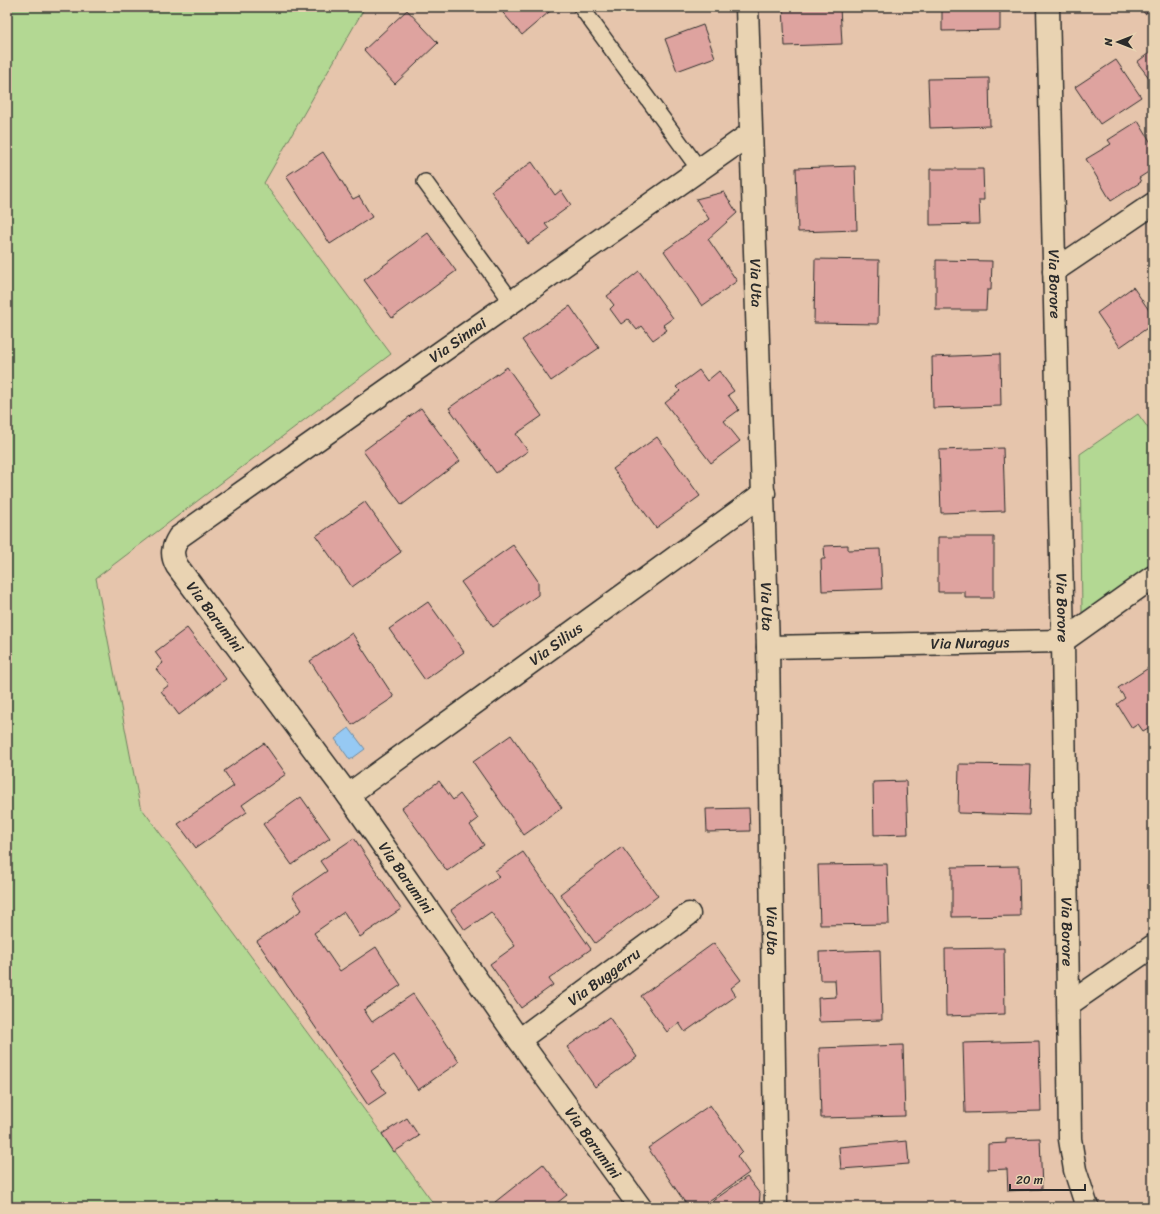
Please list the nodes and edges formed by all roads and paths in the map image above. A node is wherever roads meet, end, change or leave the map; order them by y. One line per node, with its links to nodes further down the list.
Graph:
1 (581, 7): 5 (lane)
2 (747, 7): 4 (street, Via Uta)
3 (1048, 7): 8 (street, Via Borore)
4 (750, 134): 5 (street, Via Sinnai); 10 (street, Via Uta)
5 (700, 169): 9 (street, Via Sinnai)
6 (425, 182): 9 (lane)
7 (1153, 204): 8 (street)
8 (1054, 271): 13 (street, Via Borore)
9 (512, 302): 11 (street, Via Sinnai)
10 (764, 493): 14 (street, Via Uta); 15 (street, Via Silius)
11 (172, 551): 15 (street, Via Barumini)
12 (1153, 577): 13 (street)
13 (1063, 641): 14 (street, Via Nuragus); 18 (street, Via Borore)
14 (768, 647): 21 (street, Via Uta)
15 (348, 795): 19 (street, Via Barumini)
16 (689, 914): 19 (street, Via Buggerru)
17 (1153, 946): 18 (street)
18 (1069, 1004): 22 (street, Via Borore)
19 (519, 1040): 20 (street, Via Barumini)
20 (640, 1207)
21 (776, 1207)
22 (1087, 1207)

